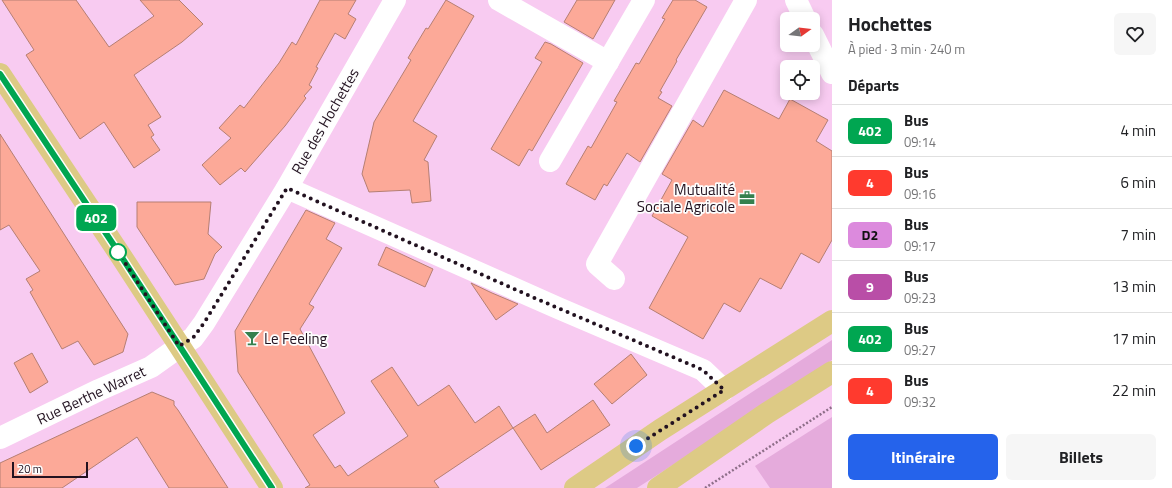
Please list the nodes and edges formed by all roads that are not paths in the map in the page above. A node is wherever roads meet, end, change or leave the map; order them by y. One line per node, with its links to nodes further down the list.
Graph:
1 (395, 0): 12 (street, Rue des Hochettes)
2 (499, 0): 8 (street)
3 (644, 0): 8 (street)
4 (746, 0): 13 (street)
5 (796, 0): 6 (street)
6 (802, 12)
7 (820, 49): 9 (street)
8 (608, 62): 11 (street)
9 (832, 73)
10 (0, 74): 15 (main road)
11 (550, 161)
12 (287, 188): 15 (street, Rue des Hochettes); 17 (street)
13 (614, 279)
14 (832, 321): 17 (main road)
15 (179, 346): 18 (street, Rue Berthe Warret); 19 (main road)
16 (832, 372): 21 (main road)
17 (724, 390): 20 (main road)
18 (0, 438)
19 (272, 488)
20 (575, 488)
21 (658, 488)

